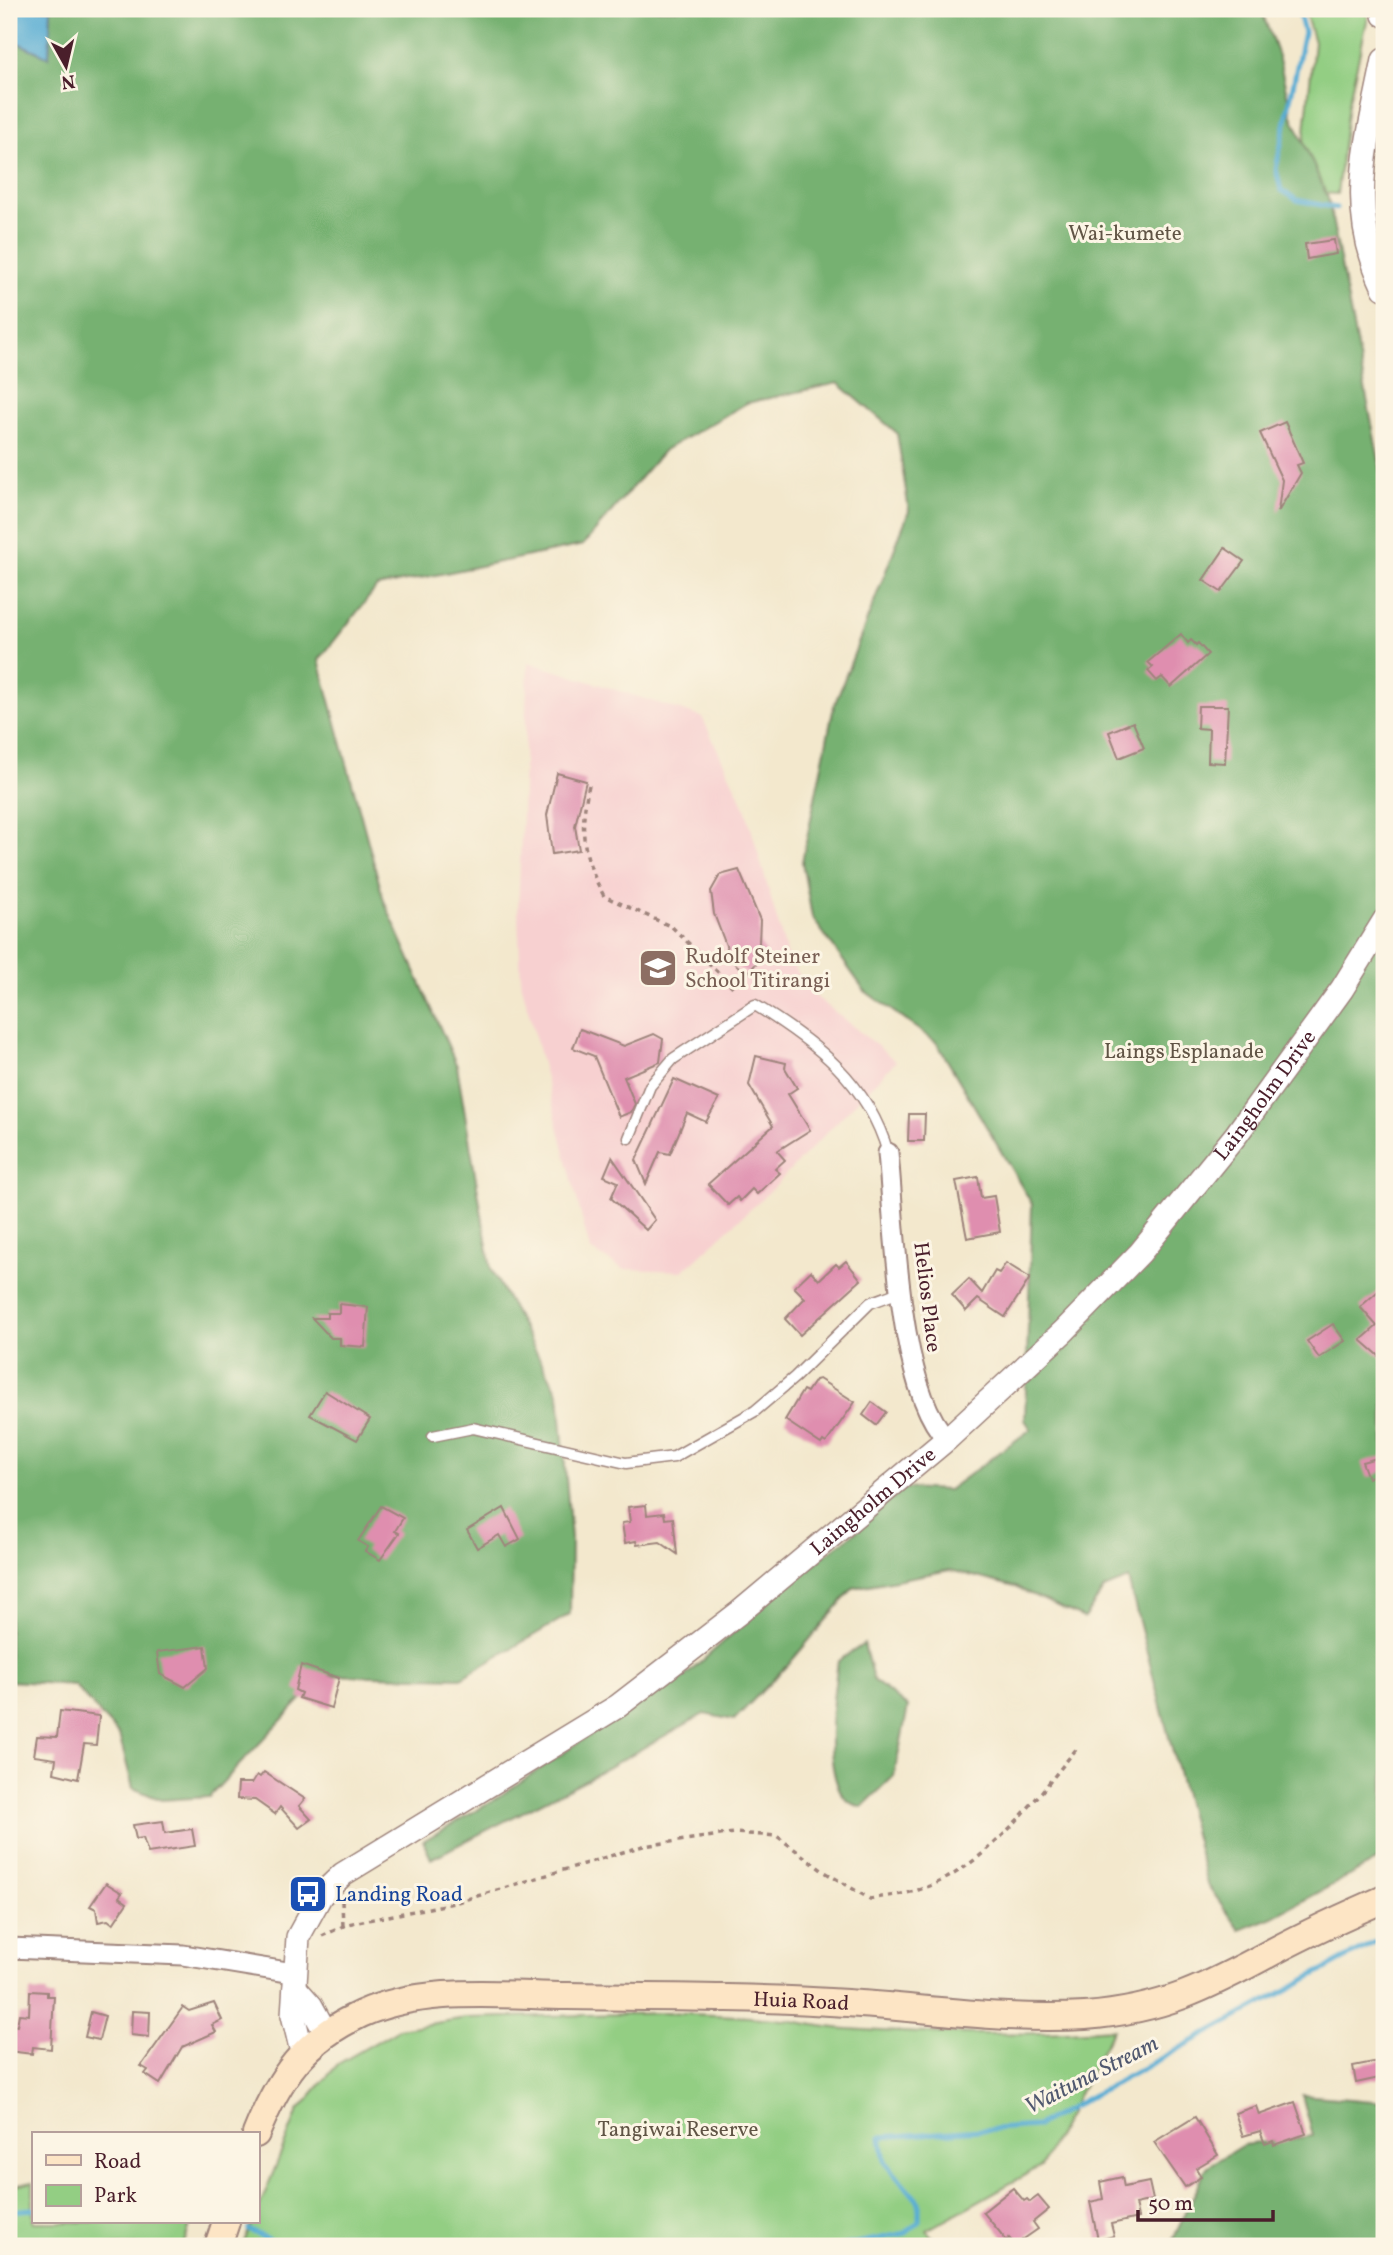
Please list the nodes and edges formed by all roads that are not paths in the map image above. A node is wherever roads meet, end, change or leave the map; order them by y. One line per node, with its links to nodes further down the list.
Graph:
1 (1383, 9): 2 (street)
2 (1384, 15)
3 (1384, 60): 4 (street)
4 (1384, 288)
5 (1384, 921): 10 (street, Laingholm Drive)
6 (629, 1138): 7 (lane)
7 (888, 1153): 8 (street, Helios Place)
8 (902, 1291): 9 (lane); 10 (street, Helios Place)
9 (433, 1436)
10 (947, 1439): 13 (street, Laingholm Drive)
11 (1384, 1899): 14 (main road, Huia Road)
12 (9, 1948): 13 (street)
13 (294, 1980): 14 (street); 15 (street, Laingholm Drive)
14 (326, 2033): 15 (main road, Huia Road)
15 (302, 2052): 16 (main road, Huia Road)
16 (257, 2132)
17 (225, 2224): 18 (main road)
18 (218, 2246)

